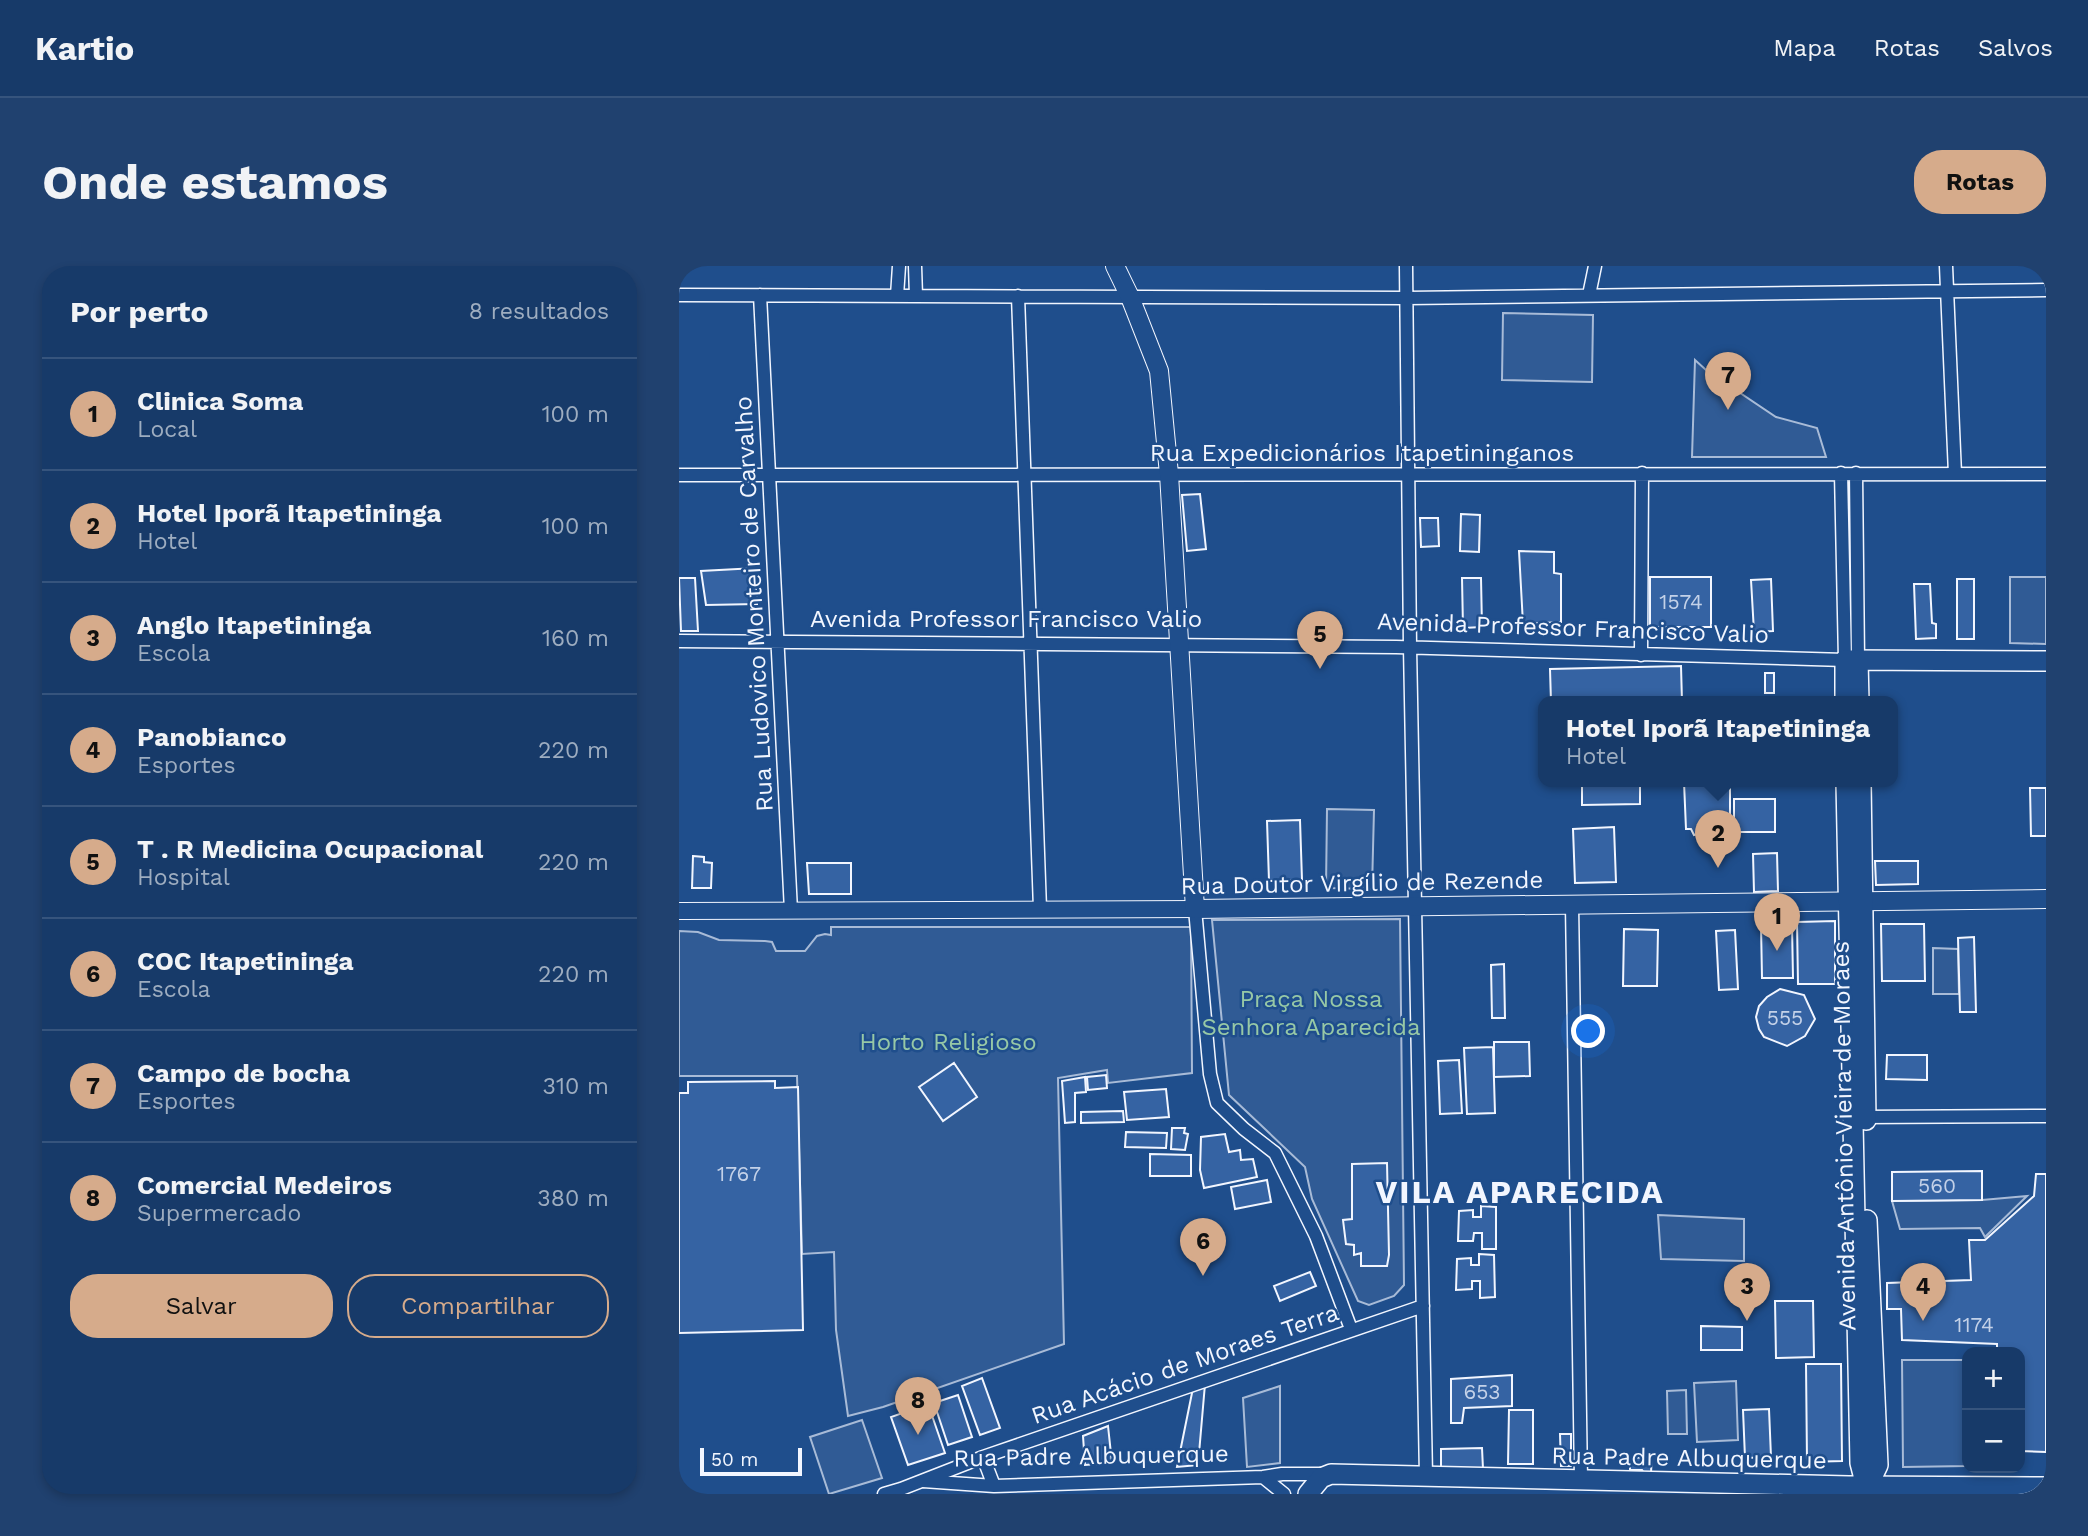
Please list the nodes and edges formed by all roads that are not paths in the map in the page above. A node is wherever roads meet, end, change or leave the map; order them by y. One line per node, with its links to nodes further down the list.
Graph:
1 (899, 266): 12 (street)
2 (915, 266): 13 (street)
3 (1115, 266): 15 (main road)
4 (1406, 266): 16 (street)
5 (1595, 266): 11 (street)
6 (1947, 266): 8 (street)
7 (2046, 290): 8 (street)
8 (1948, 291): 11 (street); 23 (street)
9 (679, 295): 10 (street)
10 (760, 295): 12 (street); 26 (street, Rua Ludovico Monteiro de Carvalho)
11 (1589, 295): 16 (street)
12 (897, 296): 13 (street)
13 (916, 296): 14 (street)
14 (1018, 296): 15 (street); 20 (street)
15 (1130, 297): 16 (street); 21 (main road)
16 (1407, 298): 22 (street)
17 (1642, 473): 18 (street, Rua Expedicionários Itapetininganos); 22 (street, Rua Expedicionários Itapetininganos); 32 (street)
18 (1840, 473): 19 (street, Rua Expedicionários Itapetininganos); 33 (street)
19 (1856, 473): 23 (street, Rua Expedicionários Itapetininganos); 33 (street)
20 (1024, 474): 21 (street, Rua Expedicionários Itapetininganos); 26 (street, Rua Expedicionários Itapetininganos); 29 (street)
21 (1169, 474): 22 (street, Rua Expedicionários Itapetininganos); 30 (main road)
22 (1409, 474): 31 (street)
23 (1955, 474): 24 (street, Rua Expedicionários Itapetininganos)
24 (2046, 474)
25 (679, 475): 26 (street, Rua Expedicionários Itapetininganos)
26 (769, 475): 28 (street, Rua Ludovico Monteiro de Carvalho)
27 (679, 641): 28 (street, Avenida Professor Francisco Valio)
28 (777, 643): 29 (street, Avenida Professor Francisco Valio); 47 (street, Rua Ludovico Monteiro de Carvalho)
29 (1031, 643): 30 (street, Avenida Professor Francisco Valio); 44 (street)
30 (1180, 644): 31 (street, Avenida Professor Francisco Valio); 45 (main road)
31 (1410, 647): 32 (street, Avenida Professor Francisco Valio); 43 (street)
32 (1641, 655): 33 (street, Avenida Professor Francisco Valio)
33 (1852, 660): 34 (main road, Avenida Professor Francisco Valio); 35 (main road); 36 (main road)
34 (2046, 661)
35 (1846, 696)
36 (1858, 696)
37 (1847, 787): 39 (main road, Avenida Antônio Vieira de Moraes)
38 (1860, 787): 39 (main road, Avenida Antônio Vieira de Moraes)
39 (1854, 811): 41 (main road, Avenida Antônio Vieira de Moraes)
40 (2046, 899): 41 (main road, Rua Doutor Virgílio de Rezende)
41 (1856, 902): 42 (main road, Rua Doutor Virgílio de Rezende); 49 (main road, Avenida Antônio Vieira de Moraes)
42 (1572, 905): 43 (main road, Rua Doutor Virgílio de Rezende); 56 (street)
43 (1416, 906): 45 (main road, Rua Doutor Virgílio de Rezende); 50 (street)
44 (1041, 909): 45 (street, Rua Doutor Virgílio de Rezende); 47 (street, Rua Doutor Virgílio de Rezende)
45 (1195, 909): 51 (street)
46 (679, 911): 47 (street, Rua Doutor Virgílio de Rezende)
47 (791, 911)
48 (2046, 1116): 49 (street)
49 (1859, 1117): 60 (main road, Avenida Antônio Vieira de Moraes)
50 (1423, 1306): 51 (street, Rua Acácio de Moraes Terra); 54 (street)
51 (1351, 1329): 52 (street, Rua Acácio de Moraes Terra)
52 (983, 1457): 57 (street, Rua Acácio de Moraes Terra); 59 (street)
53 (1331, 1474): 54 (main road, Rua Padre Albuquerque); 55 (street, Rua Padre Albuquerque); 63 (main road)
54 (1426, 1476): 56 (main road, Rua Padre Albuquerque)
55 (1263, 1477): 59 (street, Rua Padre Albuquerque); 62 (street, Rua Padre Albuquerque)
56 (1581, 1480): 60 (main road, Rua Padre Albuquerque)
57 (919, 1481): 59 (street, Rua Padre Albuquerque); 61 (street, Rua Acácio de Moraes Terra)
58 (2046, 1487): 60 (main road, Rua Padre Albuquerque)
59 (991, 1490)
60 (1868, 1490)
61 (884, 1494)
62 (1284, 1494)
63 (1308, 1494)

